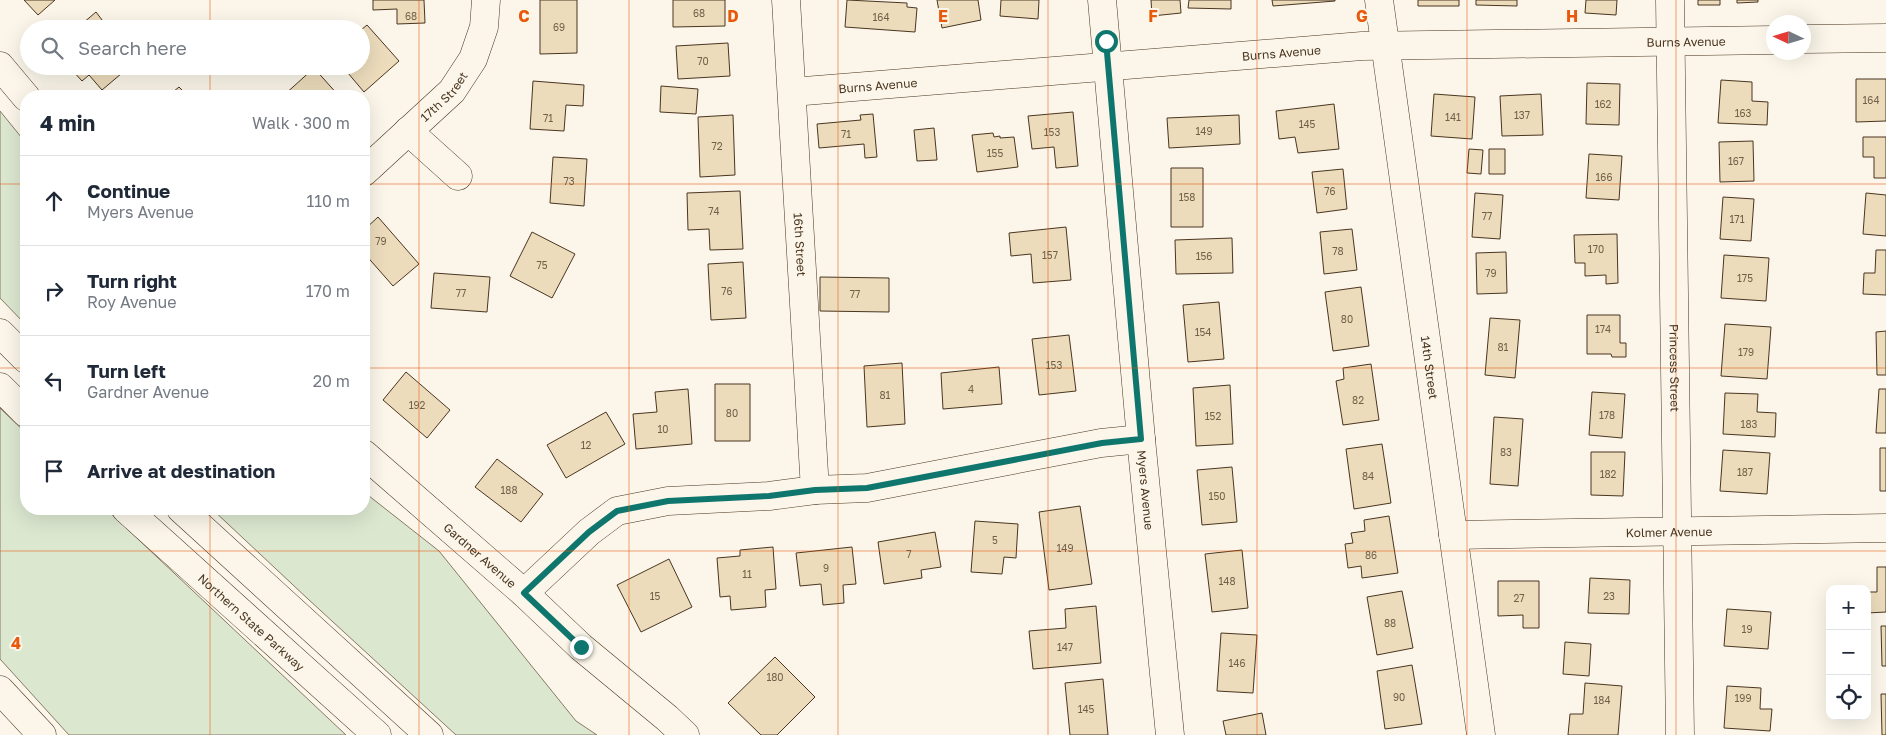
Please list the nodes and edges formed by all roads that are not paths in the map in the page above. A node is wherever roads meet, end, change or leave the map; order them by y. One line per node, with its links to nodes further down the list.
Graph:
1 (486, 0): 15 (main road, 17th Street)
2 (786, 0): 14 (main road, 16th Street)
3 (1102, 0): 11 (main road, Myers Avenue)
4 (1379, 0): 10 (main road, 14th Street)
5 (1670, 0): 9 (main road, Princess Street)
6 (1886, 38): 7 (main road)
7 (1811, 39)
8 (1766, 40): 9 (main road, Burns Avenue)
9 (1670, 41): 10 (main road, Burns Avenue); 28 (main road, Princess Street)
10 (1387, 46): 11 (main road, Burns Avenue); 29 (main road, 14th Street)
11 (1109, 65): 14 (main road, Burns Avenue); 22 (main road, Myers Avenue)
12 (0, 66): 13 (main road)
13 (21, 90)
14 (792, 92): 24 (main road, 16th Street)
15 (408, 131): 16 (main road, 17th Street); 17 (main road)
16 (370, 166)
17 (458, 176)
18 (0, 333): 19 (main road)
19 (20, 353)
20 (0, 387): 21 (main road)
21 (20, 407)
22 (1141, 439): 24 (main road); 36 (main road, Myers Avenue)
23 (370, 459): 30 (main road, Gardner Avenue)
24 (815, 490): 30 (main road)
25 (133, 515): 33 (main road, Northern State Parkway)
26 (188, 515): 34 (main road)
27 (1886, 528): 28 (main road, Kolmer Avenue)
28 (1677, 531): 29 (main road, Kolmer Avenue); 38 (main road, Princess Street)
29 (1453, 535): 37 (main road, 14th Street)
30 (524, 593): 35 (main road, Gardner Avenue)
31 (0, 690): 32 (main road)
32 (29, 731)
33 (377, 735)
34 (429, 735)
35 (685, 735)
36 (1170, 735)
37 (1481, 735)
38 (1680, 735)

